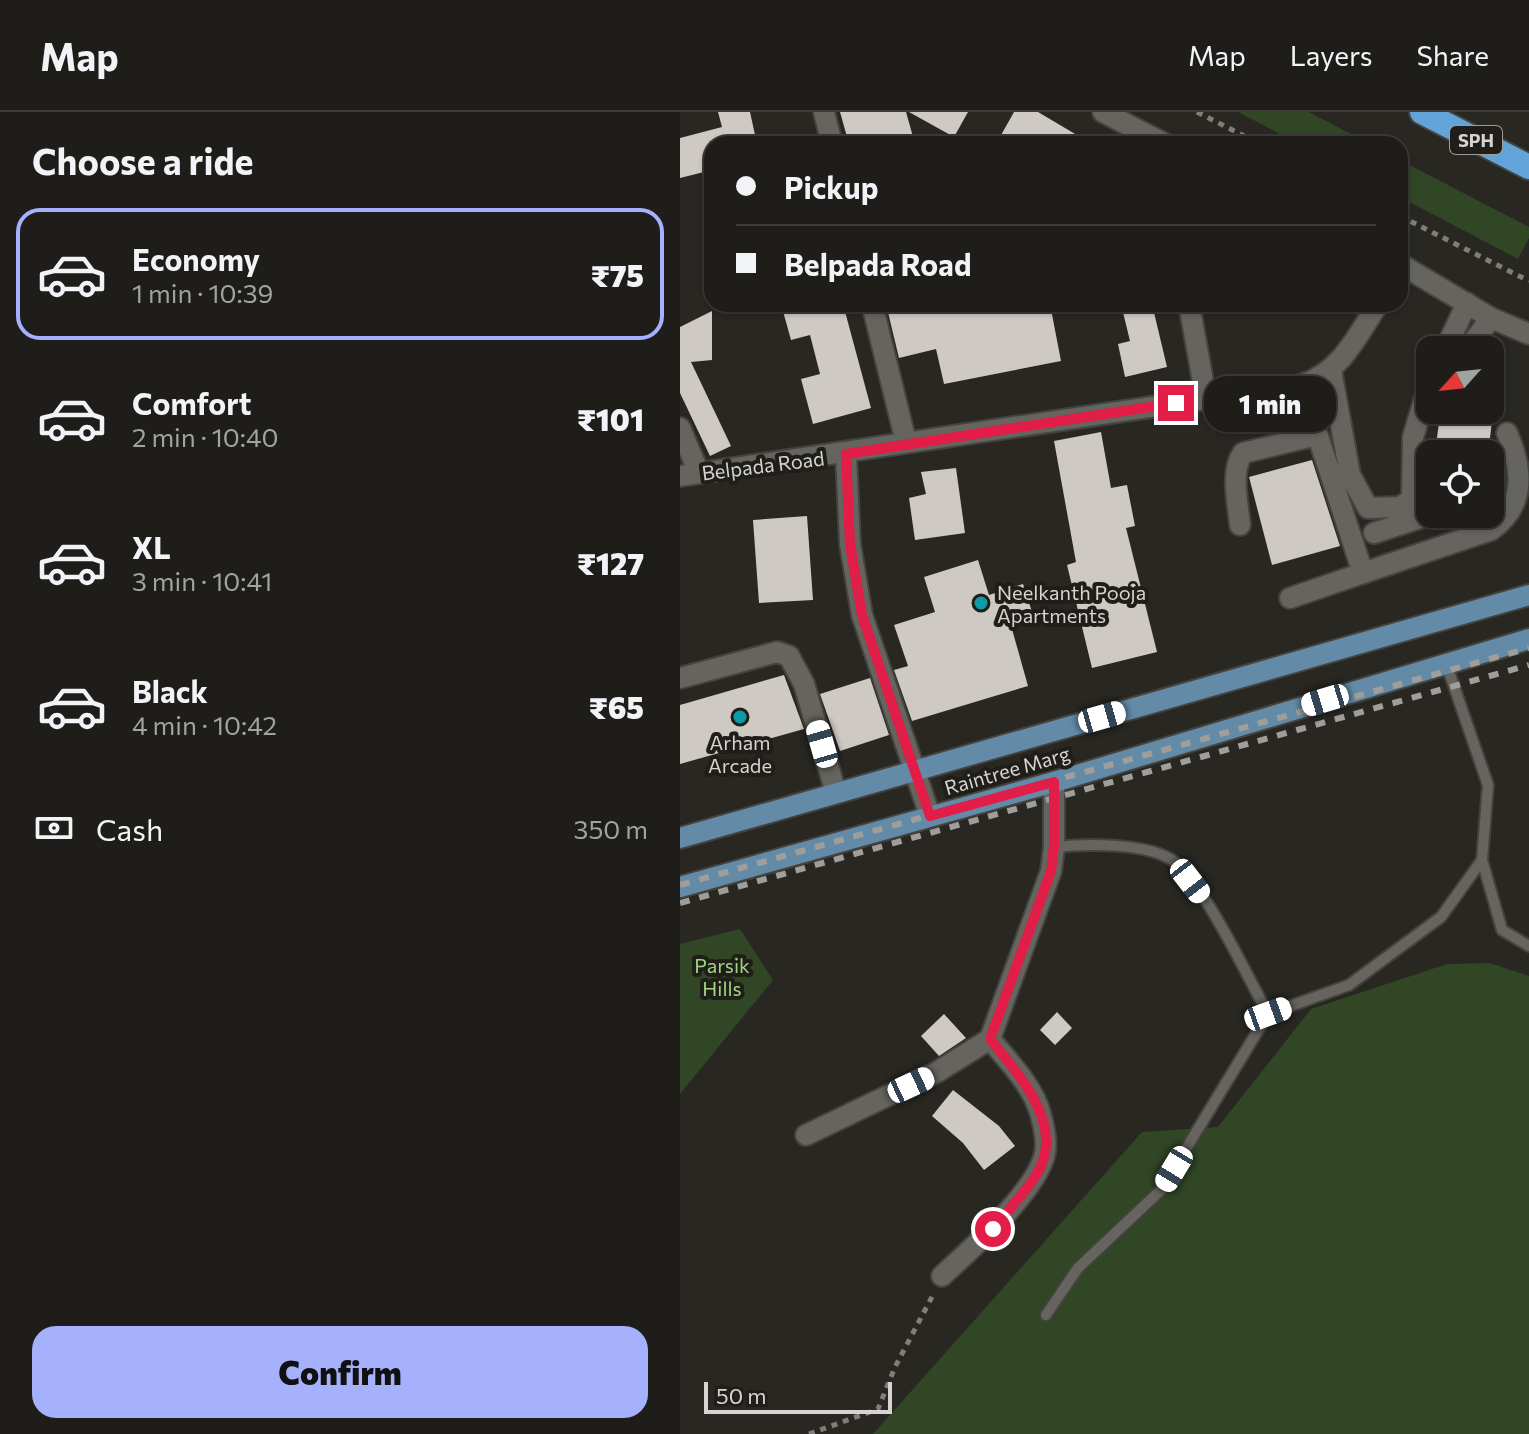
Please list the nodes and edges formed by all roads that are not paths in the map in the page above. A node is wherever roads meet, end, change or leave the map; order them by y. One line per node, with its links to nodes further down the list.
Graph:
1 (824, 112): 4 (street)
2 (1103, 112): 5 (street)
3 (1422, 112): 6 (highway, SPH)
4 (830, 136)
5 (1150, 136)
6 (1529, 167)
7 (1408, 270): 8 (street)
8 (1467, 303): 12 (street); 14 (street)
9 (874, 312): 24 (street)
10 (1190, 312): 18 (street)
11 (1373, 312): 16 (street, Belpada Road)
12 (1491, 318): 13 (street); 15 (street)
13 (1529, 334)
14 (1452, 336)
15 (1478, 336)
16 (1331, 370): 17 (street, Belpada Road); 19 (street)
17 (1301, 385): 18 (street, Belpada Road); 23 (street)
18 (1206, 398): 24 (street, Belpada Road)
19 (1417, 424)
20 (1421, 424): 28 (street)
21 (680, 428): 26 (street)
22 (1507, 433): 29 (street)
23 (1317, 435): 27 (street); 29 (street)
24 (906, 442): 25 (street, Belpada Road)
25 (846, 454): 26 (street, Belpada Road); 35 (street)
26 (689, 474)
27 (1240, 525)
28 (1374, 533)
29 (1363, 573): 31 (street)
30 (1529, 595): 35 (main road, Raintree Marg)
31 (1290, 598)
32 (1529, 639): 33 (main road, Raintree Marg)
33 (1446, 663): 36 (main road, Raintree Marg); 41 (lane)
34 (680, 678): 37 (street)
35 (916, 771): 37 (main road, Raintree Marg); 38 (street)
36 (1054, 782): 38 (main road, Raintree Marg); 40 (street)
37 (836, 793): 39 (main road, Raintree Marg)
38 (930, 816): 42 (main road, Raintree Marg)
39 (680, 838)
40 (1054, 847): 44 (lane); 45 (street)
41 (1482, 860): 43 (lane); 44 (lane)
42 (680, 887)
43 (1529, 946)
44 (1268, 1014): 48 (lane)
45 (990, 1039): 46 (street); 47 (street)
46 (806, 1135)
47 (942, 1276)
48 (1046, 1315)

